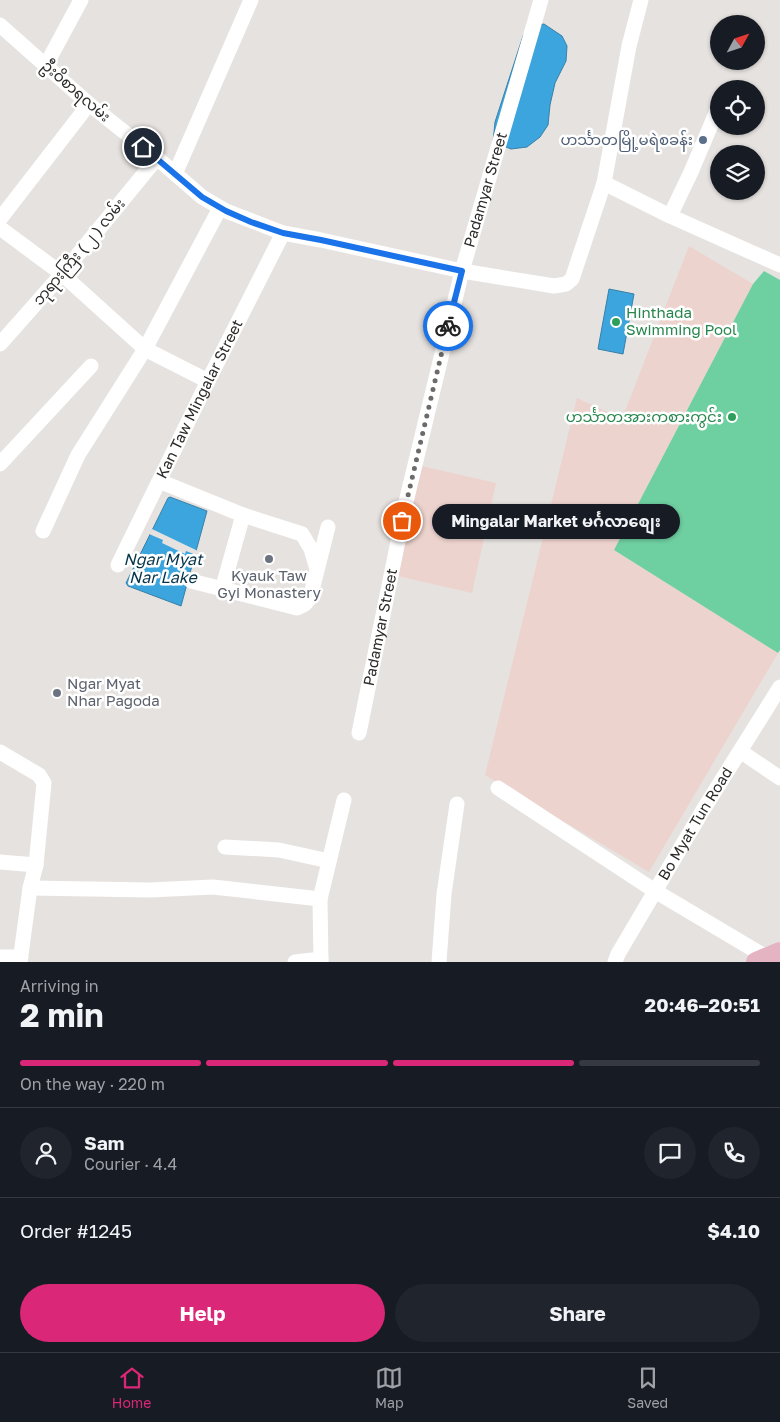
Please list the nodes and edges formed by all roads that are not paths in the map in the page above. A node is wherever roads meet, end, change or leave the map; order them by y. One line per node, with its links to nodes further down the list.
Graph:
1 (81, 0): 6 (street)
2 (251, 0): 10 (street)
3 (541, 0): 18 (street, Padamyar Street)
4 (641, 0): 11 (street)
5 (0, 25): 6 (street, ဦးဝိစာရလမ်း)
6 (46, 65): 7 (street, ဦးဝိစာရလမ်း)
7 (89, 104): 9 (street, ဦးဝိစာရလမ်း); 14 (street)
8 (710, 127): 13 (street)
9 (157, 158): 10 (street, ဦးဝိစာရလမ်း); 19 (street, ဘုရားကြီး ( ၂ ) လမ်း)
10 (175, 174): 12 (street, ဦးဝိစာရလမ်း)
11 (604, 183): 13 (street); 18 (street, ဦးဝိစာရလမ်း)
12 (220, 208): 16 (street, ဦးဝိစာရလမ်း); 21 (street)
13 (670, 216): 17 (street)
14 (0, 219)
15 (0, 228): 19 (street)
16 (283, 233): 18 (street, ဦးဝိစာရလမ်း); 23 (street, Kan Taw Mingalar Street)
17 (780, 266)
18 (462, 271): 34 (street, Padamyar Street)
19 (62, 274): 20 (street, ဘုရားကြီး ( ၂ ) လမ်း); 21 (street)
20 (0, 344)
21 (145, 348): 23 (street); 28 (street)
22 (91, 366): 24 (street)
23 (208, 381): 25 (street, Kan Taw Mingalar Street)
24 (0, 464)
25 (159, 481): 26 (street); 29 (street, Kan Taw Mingalar Street)
26 (243, 515): 30 (street); 32 (street)
27 (328, 527): 30 (street)
28 (43, 531)
29 (118, 565)
30 (317, 571): 32 (street)
31 (191, 581): 32 (street)
32 (222, 590)
33 (780, 687): 35 (street, Bo Myat Tun Road)
34 (358, 733)
35 (740, 751): 37 (street); 46 (street, Bo Myat Tun Road)
36 (0, 752): 44 (street)
37 (780, 778)
38 (498, 788): 46 (street)
39 (344, 800): 42 (street)
40 (457, 804): 53 (street)
41 (225, 846): 42 (street)
42 (329, 861): 47 (street)
43 (0, 862): 44 (street)
44 (36, 865): 45 (street)
45 (30, 888): 47 (street); 50 (street)
46 (655, 891): 49 (street); 54 (street, Bo Myat Tun Road)
47 (320, 899): 51 (street)
48 (0, 957): 50 (street)
49 (767, 957)
50 (21, 960)
51 (321, 960): 52 (street)
52 (295, 962)
53 (439, 962)
54 (615, 962)

